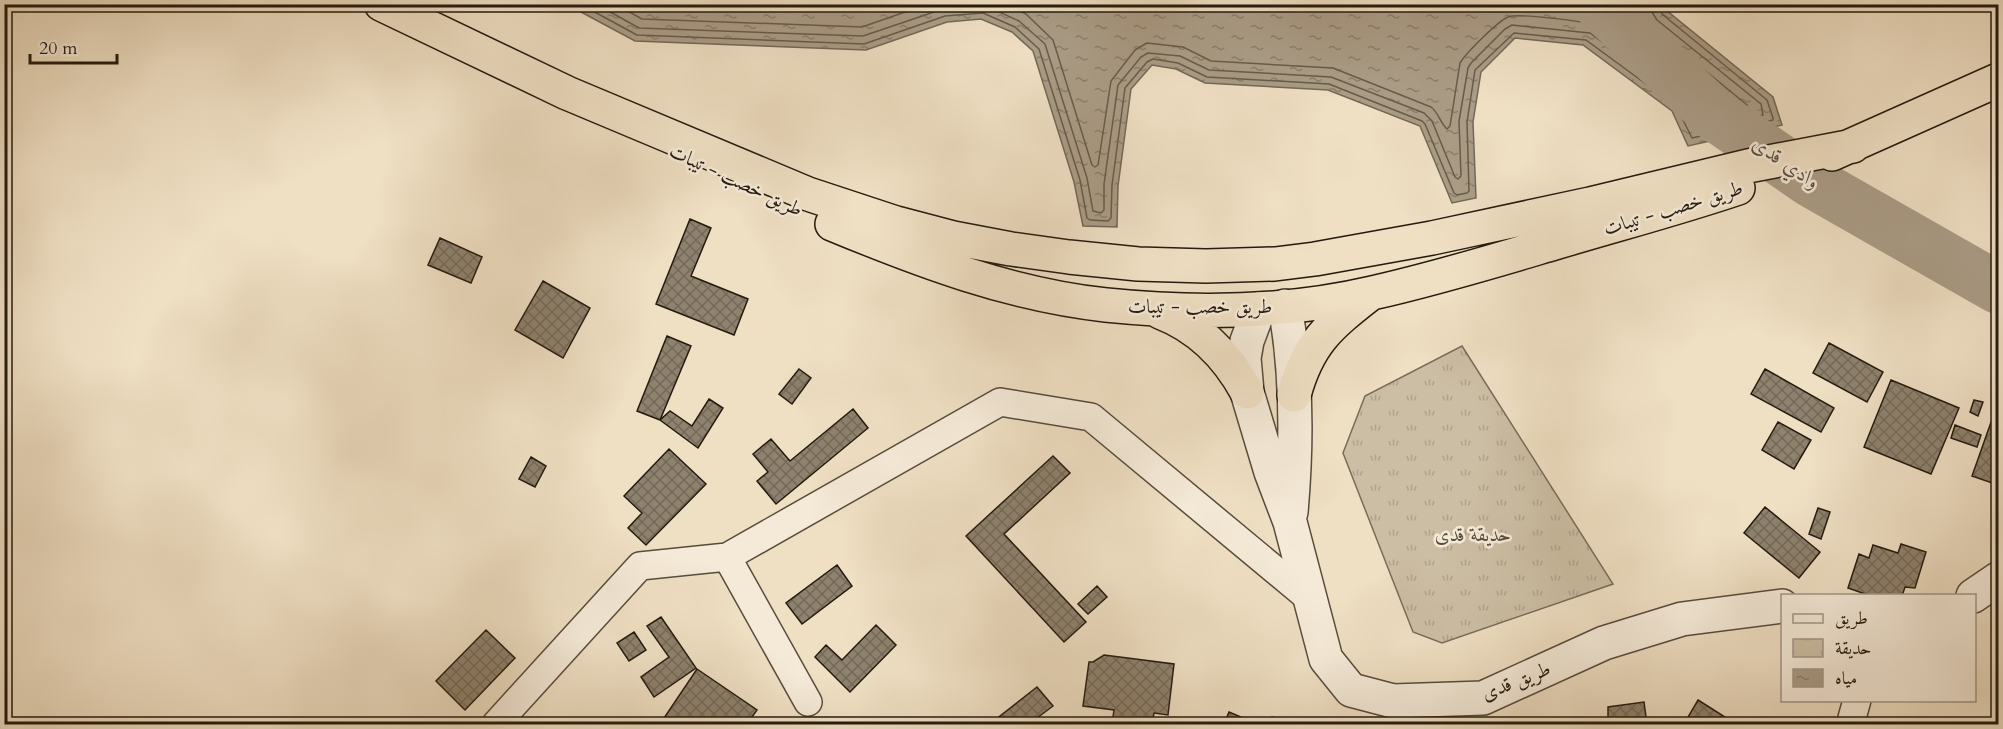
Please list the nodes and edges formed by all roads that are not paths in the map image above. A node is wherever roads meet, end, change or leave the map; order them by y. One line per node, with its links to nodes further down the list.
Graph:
1 (381, 4): 3 (highway, طريق خصب - تيبات)
2 (1998, 80): 4 (highway, طريق خصب - تيبات)
3 (567, 93): 6 (highway, طريق خصب - تيبات); 9 (highway, طريق خصب - تيبات)
4 (1853, 146): 5 (highway, طريق خصب - تيبات); 7 (highway, طريق خصب - تيبات)
5 (1315, 259): 6 (highway, طريق خصب - تيبات); 8 (highway)
6 (1235, 265): 8 (highway)
7 (1371, 294): 8 (highway, طريق خصب - تيبات); 11 (highway)
8 (1272, 301): 9 (highway, طريق خصب - تيبات); 10 (street, طريق قدى); 11 (street, طريق قدى)
9 (1152, 309): 10 (highway)
10 (1247, 392): 12 (street, طريق قدى)
11 (1294, 395): 12 (street, طريق قدى)
12 (1290, 522): 16 (street, طريق قدى)
13 (727, 557): 16 (street); 18 (street); 20 (street)
14 (1998, 579): 15 (street)
15 (1976, 594)
16 (1310, 598): 17 (street, طريق قدى)
17 (1781, 606)
18 (808, 702)
19 (1856, 702): 21 (street)
20 (496, 724)
21 (1853, 724)

